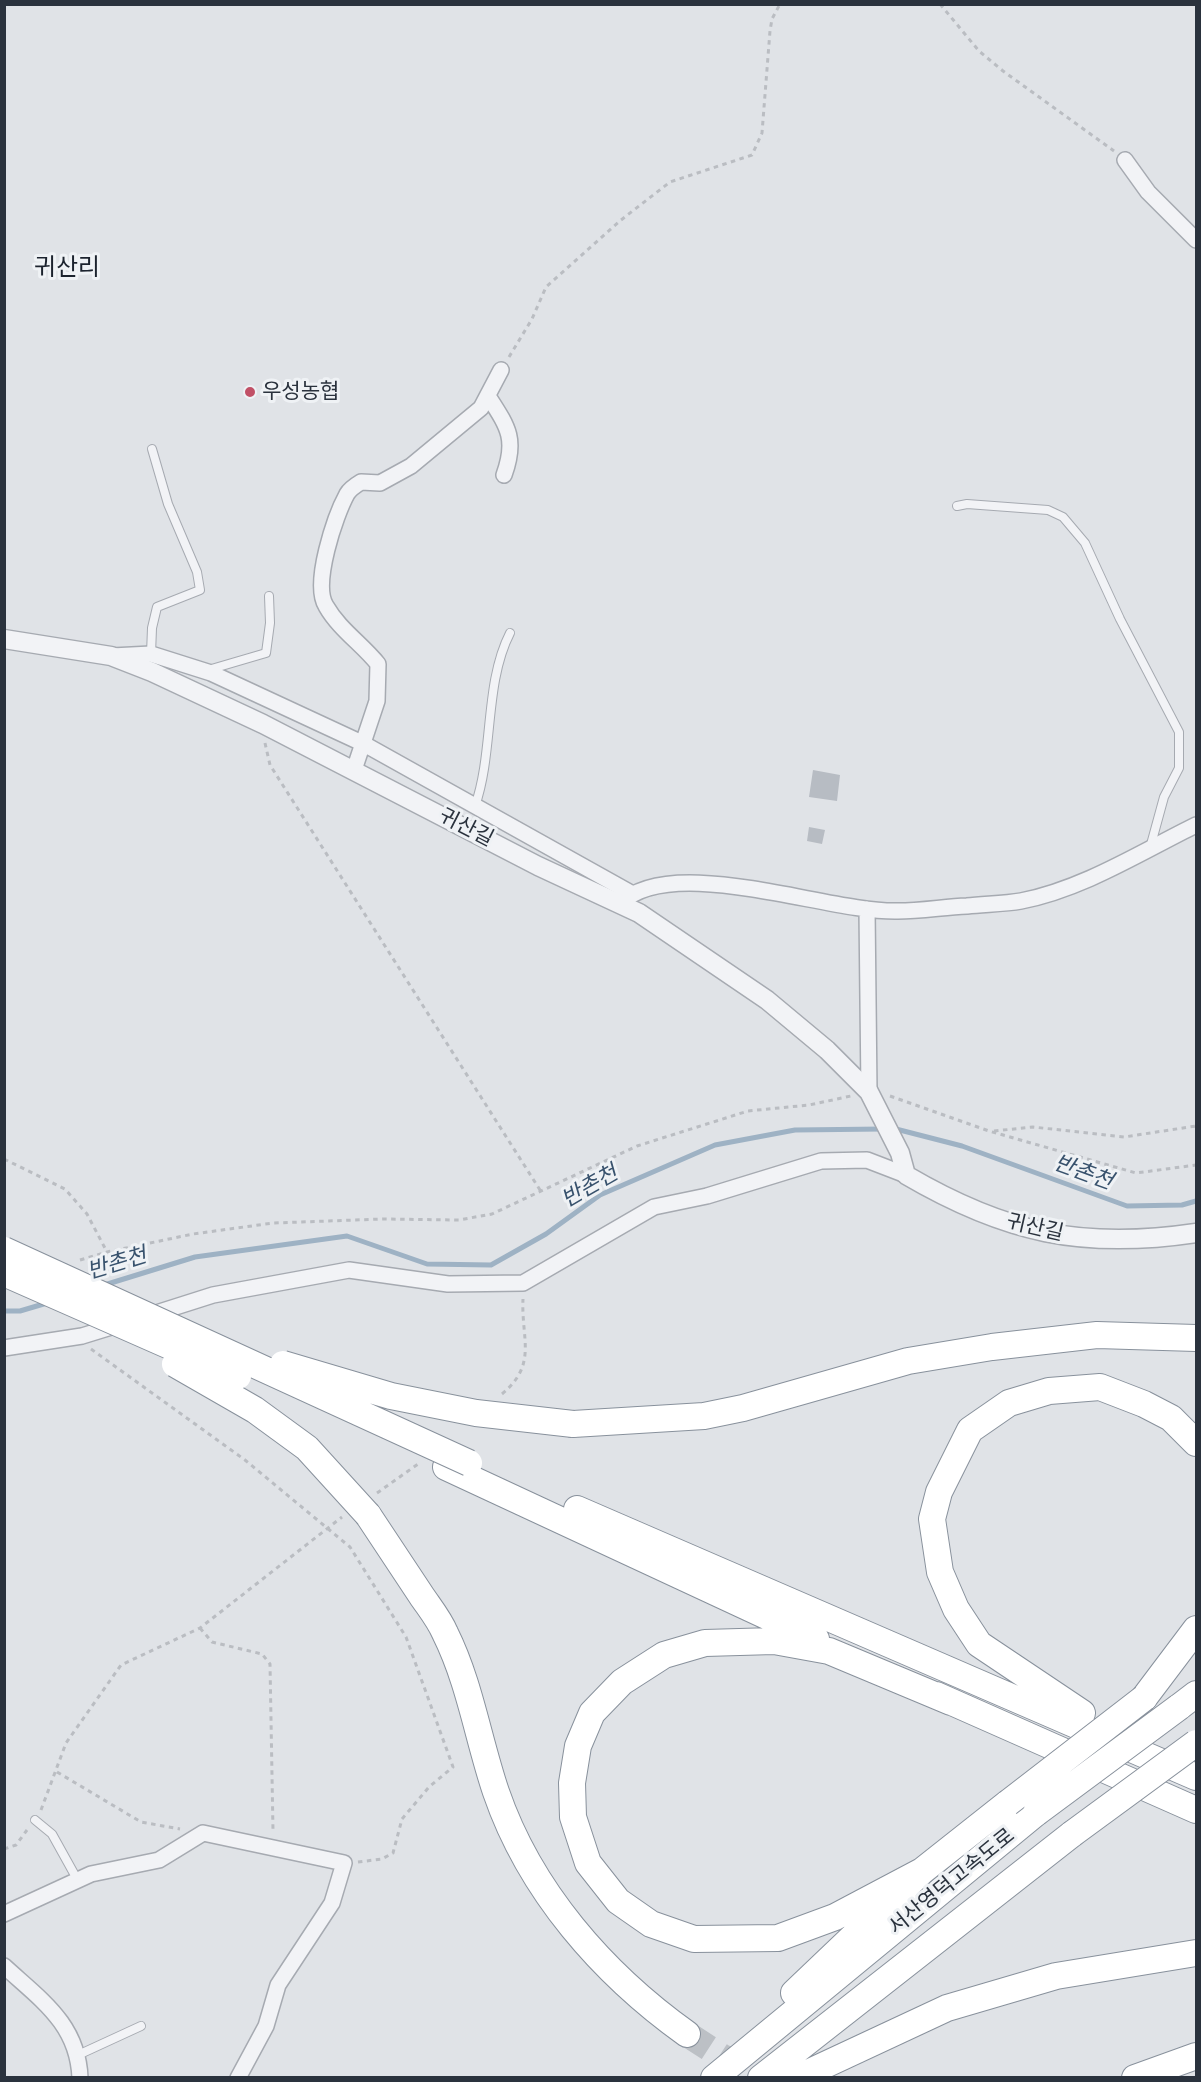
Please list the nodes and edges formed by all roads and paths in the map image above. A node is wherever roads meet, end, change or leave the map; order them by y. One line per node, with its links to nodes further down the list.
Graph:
1 (780, 4): 5 (path)
2 (940, 4): 3 (path)
3 (1125, 160): 4 (street)
4 (1197, 240)
5 (501, 370): 6 (street)
6 (488, 396): 8 (street); 17 (street)
7 (152, 449): 13 (lane)
8 (504, 475)
9 (957, 506): 21 (lane)
10 (268, 596): 15 (lane)
11 (510, 633): 19 (lane)
12 (4, 639): 14 (street, 귀산길)
13 (151, 654): 14 (street); 15 (street)
14 (111, 656): 16 (street, 귀산길)
15 (204, 671): 17 (street)
16 (263, 724): 18 (street, 귀산길); 30 (path)
17 (364, 744): 18 (street); 19 (street)
18 (354, 770): 22 (street, 귀산길)
19 (476, 806): 22 (street)
20 (1197, 825): 21 (street)
21 (1150, 848): 23 (street)
22 (625, 898): 23 (street); 24 (street, 귀산길)
23 (867, 909): 24 (street)
24 (873, 1100): 26 (path); 29 (street, 귀산길); 30 (path)
25 (1197, 1126): 26 (path)
26 (989, 1131): 28 (path)
27 (4, 1159): 33 (path)
28 (1197, 1165)
29 (906, 1175): 31 (street, 귀산길); 36 (street)
30 (540, 1190): 33 (path)
31 (1197, 1233)
32 (4, 1250): 39 (highway, bridge)
33 (107, 1252): 34 (path)
34 (73, 1262)
35 (4, 1273): 37 (highway, bridge)
36 (523, 1283): 38 (street); 42 (path)
37 (32, 1286): 45 (highway, bridge); 46 (highway, bridge)
38 (76, 1337): 41 (street); 47 (path)
39 (198, 1338): 40 (highway, bridge); 45 (highway, bridge)
40 (1197, 1338)
41 (4, 1348)
42 (493, 1402)
43 (1197, 1443): 55 (highway)
44 (422, 1461): 46 (path)
45 (458, 1465): 53 (highway); 55 (highway)
46 (361, 1510): 47 (path); 70 (highway)
47 (327, 1527): 48 (path); 63 (path)
48 (200, 1628): 56 (path); 61 (path)
49 (1197, 1629): 51 (highway)
50 (1197, 1657): 51 (highway)
51 (1144, 1698): 64 (highway, bridge)
52 (1188, 1700): 76 (highway, 서산영덕고속도로, bridge)
53 (951, 1702): 58 (highway); 64 (highway)
54 (1197, 1743): 77 (highway, 서산영덕고속도로, bridge)
55 (1146, 1753): 57 (highway)
56 (57, 1772): 59 (path); 60 (path)
57 (1197, 1777)
58 (1197, 1810)
59 (35, 1820): 62 (path); 65 (lane)
60 (203, 1833): 61 (street); 65 (street)
61 (274, 1848): 63 (street)
62 (4, 1849)
63 (344, 1863): 74 (street)
64 (921, 1871): 75 (highway)
65 (77, 1880): 66 (street)
66 (4, 1914)
67 (1197, 1953): 78 (highway)
68 (4, 1966): 71 (street)
69 (141, 2025): 71 (lane)
70 (687, 2034)
71 (78, 2055): 73 (street)
72 (1197, 2056): 79 (highway)
73 (80, 2078)
74 (238, 2078)
75 (704, 2078)
76 (714, 2078)
77 (761, 2078)
78 (797, 2078)
79 (1135, 2078)

